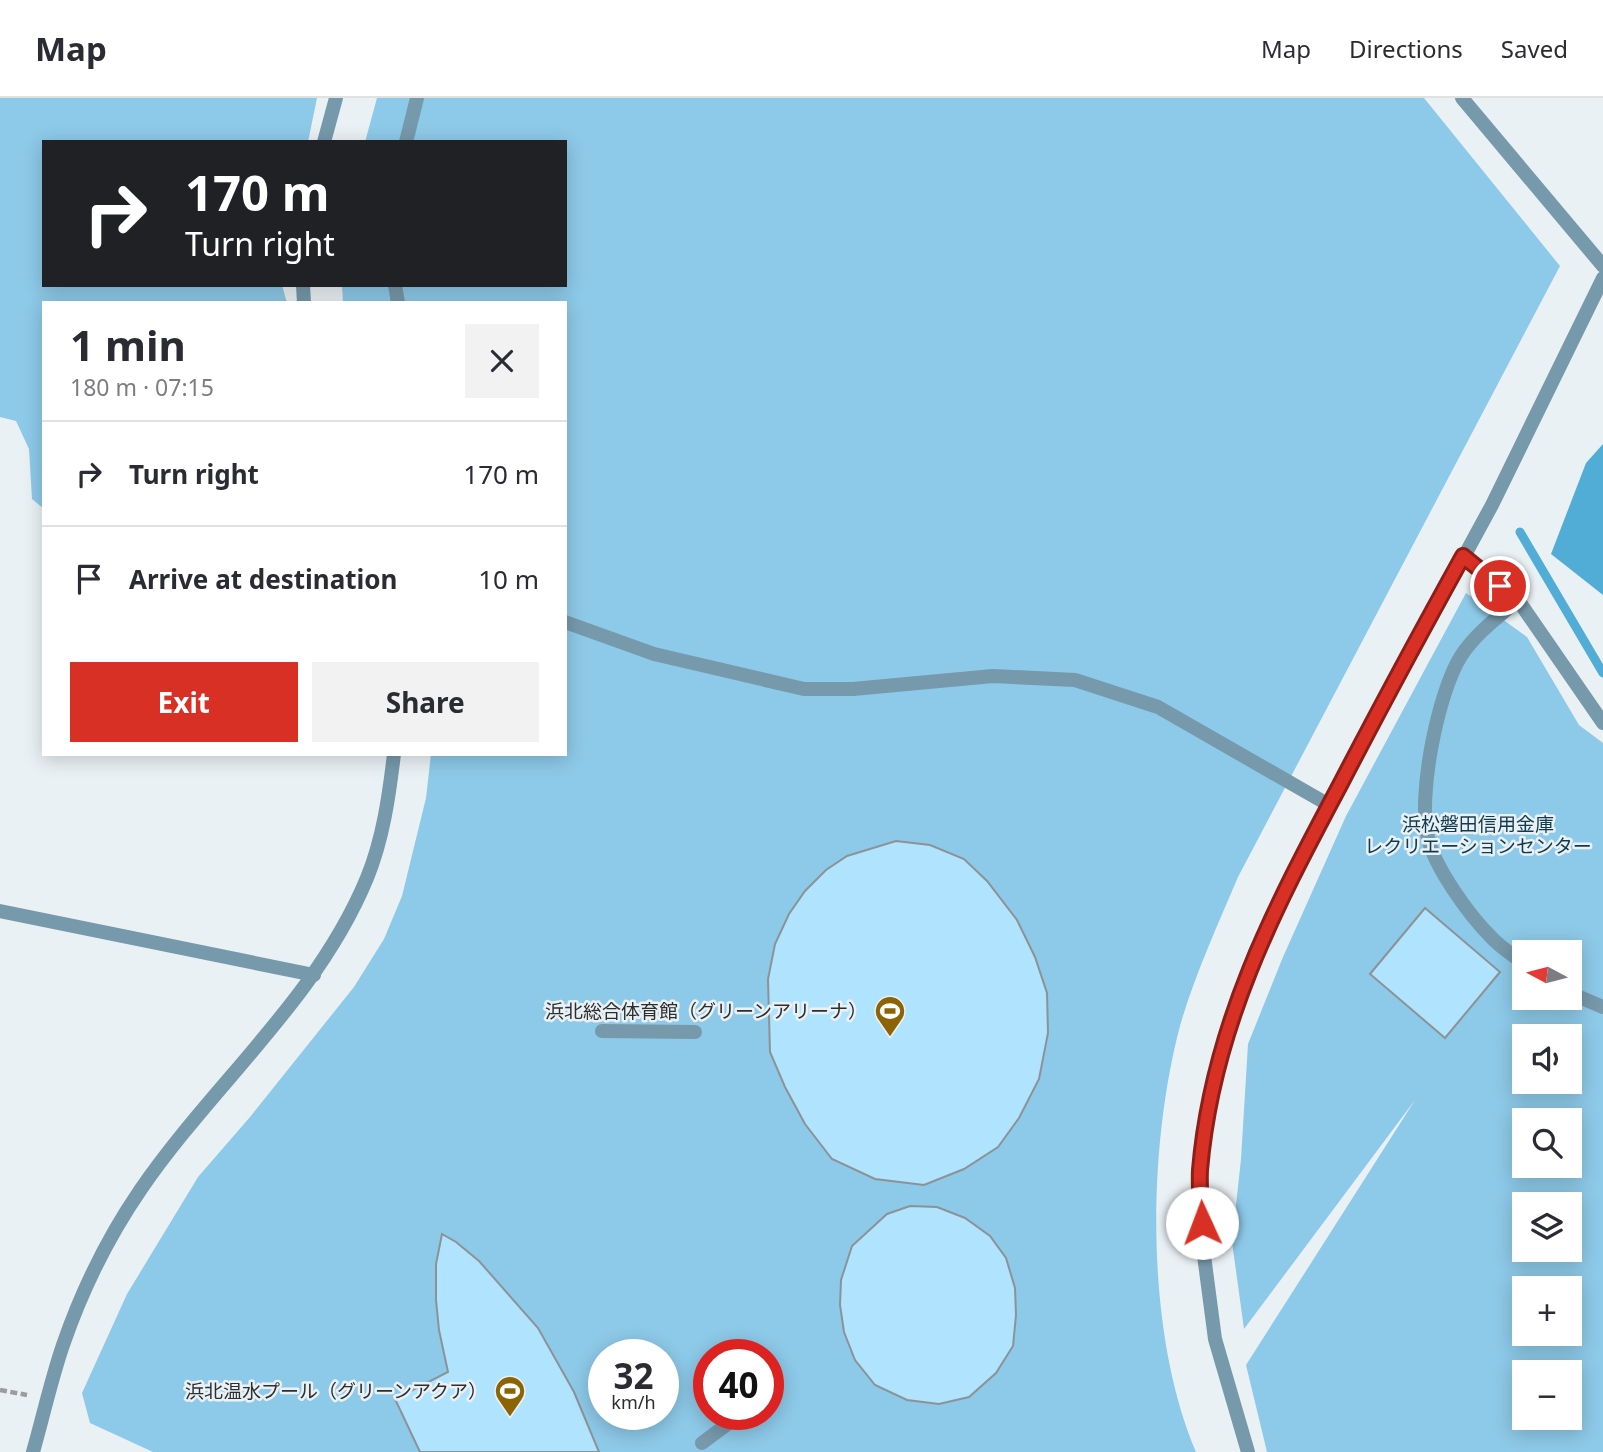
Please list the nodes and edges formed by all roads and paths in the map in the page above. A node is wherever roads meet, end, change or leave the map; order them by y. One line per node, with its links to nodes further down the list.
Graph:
1 (336, 98): 4 (street)
2 (417, 98): 5 (street)
3 (1462, 98): 6 (street)
4 (325, 140)
5 (406, 140)
6 (1603, 266)
7 (1603, 278): 8 (street)
8 (1463, 556): 9 (street); 13 (street)
9 (1518, 600): 11 (street); 15 (street)
10 (567, 623): 13 (street)
11 (1603, 723)
12 (394, 756): 16 (street)
13 (1329, 806): 24 (street)
14 (0, 911): 16 (street)
15 (1512, 954)
16 (314, 975): 23 (street)
17 (1582, 998): 18 (street)
18 (1603, 1007)
19 (602, 1031): 20 (street)
20 (695, 1032)
21 (719, 1430): 22 (street)
22 (702, 1443)
23 (33, 1452)
24 (1248, 1452)

